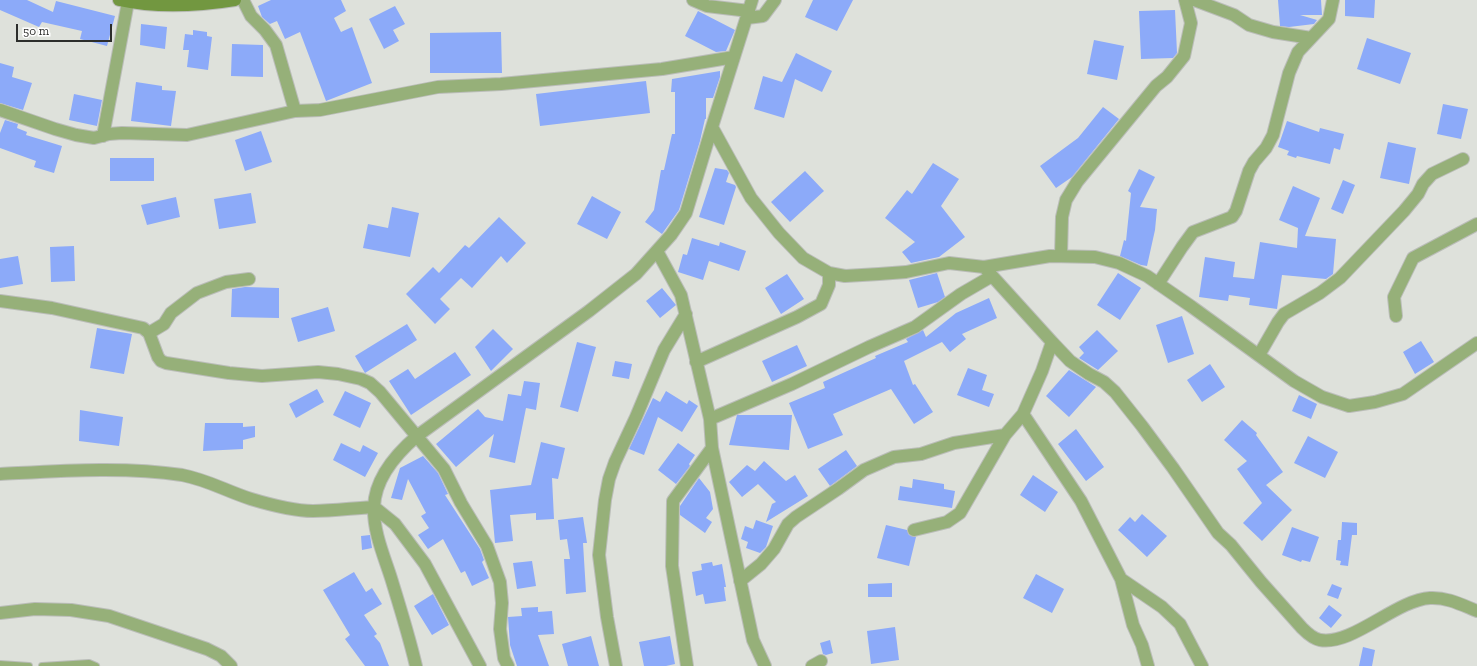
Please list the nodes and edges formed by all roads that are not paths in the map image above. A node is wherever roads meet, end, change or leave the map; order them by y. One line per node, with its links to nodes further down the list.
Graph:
1 (235, 0): 9 (street)
2 (243, 0): 14 (street)
3 (693, 0): 10 (street)
4 (775, 0): 10 (street)
5 (1185, 0): 20 (street)
6 (1194, 0): 11 (street)
7 (1333, 0): 11 (street)
8 (123, 1): 9 (street); 16 (street)
9 (164, 2)
10 (749, 10): 12 (street)
11 (1311, 38): 24 (street)
12 (734, 57): 14 (street); 15 (street)
13 (0, 110): 16 (street)
14 (295, 111): 16 (street)
15 (712, 127): 19 (street); 22 (street)
16 (103, 136)
17 (1463, 158): 31 (street)
18 (1477, 224): 27 (street)
19 (656, 251): 26 (street); 36 (street)
20 (1061, 256): 21 (street); 24 (street)
21 (988, 271): 22 (street); 29 (street); 34 (street)
22 (829, 273): 32 (street)
23 (249, 279): 28 (street)
24 (1158, 284): 31 (street)
25 (0, 301): 28 (street)
26 (686, 314): 32 (street); 53 (street)
27 (1396, 316)
28 (149, 333): 36 (street)
29 (1052, 342): 33 (street); 43 (street)
30 (1477, 343): 31 (street)
31 (1260, 355)
32 (696, 362): 34 (street)
33 (1023, 414): 35 (street); 41 (street)
34 (710, 419): 37 (street)
35 (1005, 435): 40 (street); 42 (street)
36 (417, 436): 39 (street); 52 (street)
37 (712, 448): 42 (street); 54 (street)
38 (0, 474): 39 (street)
39 (374, 506): 50 (street); 51 (street)
40 (914, 530)
41 (1121, 579): 56 (street); 57 (street)
42 (740, 581): 55 (street)
43 (1477, 611)
44 (0, 613): 49 (street)
45 (0, 664): 46 (lane)
46 (29, 666)
47 (42, 666): 48 (lane)
48 (96, 666)
49 (231, 666)
50 (416, 666)
51 (480, 666)
52 (508, 666)
53 (616, 666)
54 (687, 666)
55 (765, 666)
56 (1148, 666)
57 (1202, 666)

